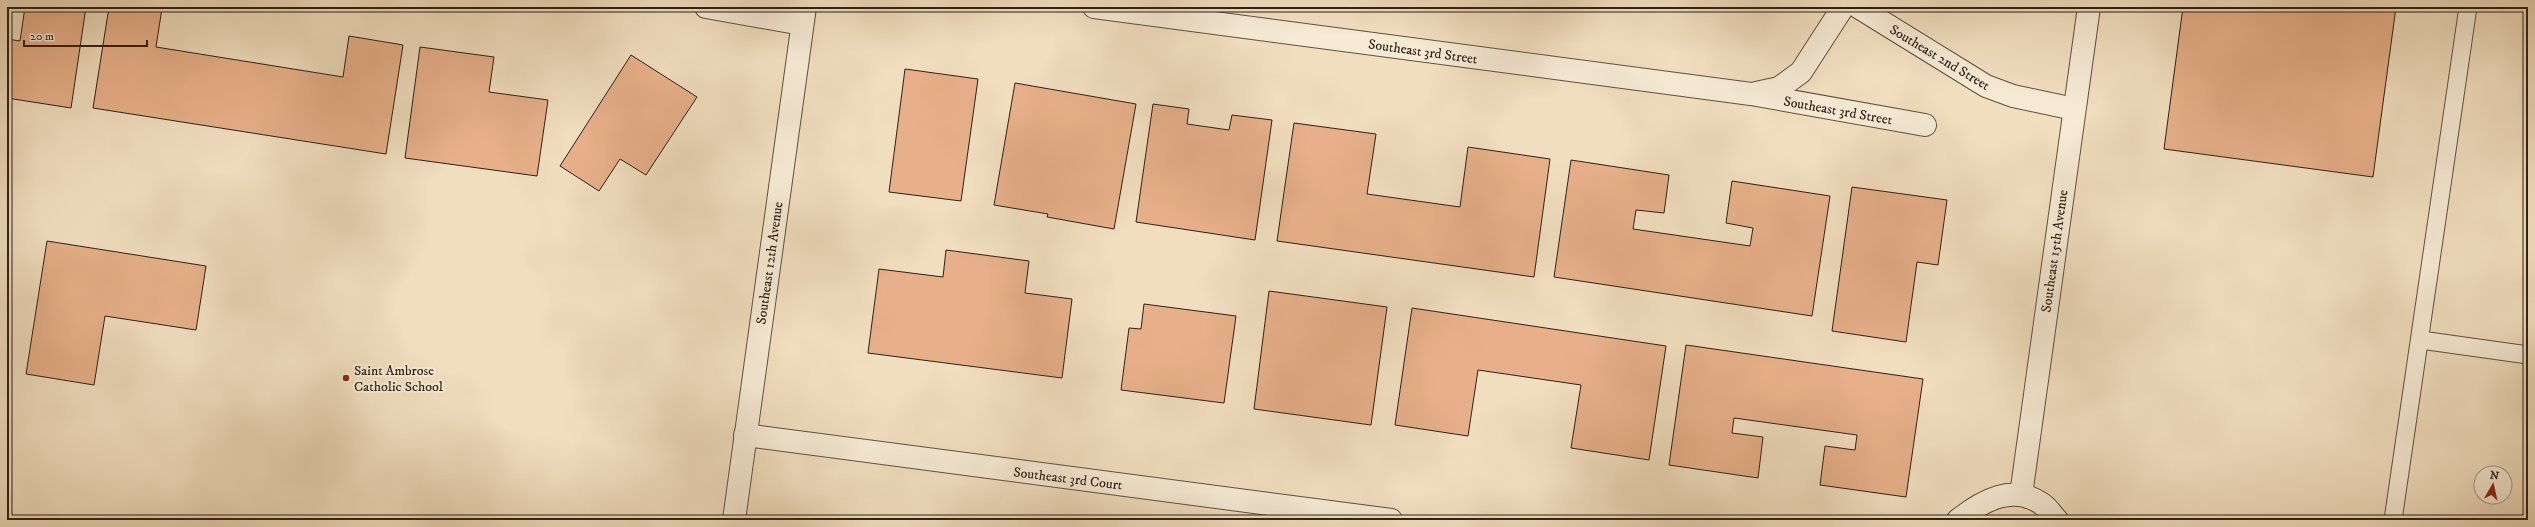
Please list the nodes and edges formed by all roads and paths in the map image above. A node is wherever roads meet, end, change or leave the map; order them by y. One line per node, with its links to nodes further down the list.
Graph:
1 (706, 7): 7 (street)
2 (1094, 7): 8 (street, Southeast 3rd Street)
3 (1842, 7): 8 (street, Southeast 3rd Street)
4 (1858, 7): 9 (street, Southeast 2nd Street)
5 (2089, 7): 9 (street, Southeast 15th Avenue)
6 (2468, 7): 11 (lane)
7 (803, 15): 13 (street, Southeast 12th Avenue)
8 (1751, 94): 10 (street, Southeast 3rd Street)
9 (2074, 109): 14 (street, Southeast 15th Avenue)
10 (1925, 125)
11 (2421, 340): 12 (lane); 19 (lane)
12 (2528, 355)
13 (745, 435): 15 (street, Southeast 12th Avenue); 16 (street, Southeast 3rd Court)
14 (2021, 495): 17 (street); 18 (street)
15 (734, 520)
16 (1391, 520)
17 (1958, 520)
18 (2057, 520)
19 (2393, 520)

